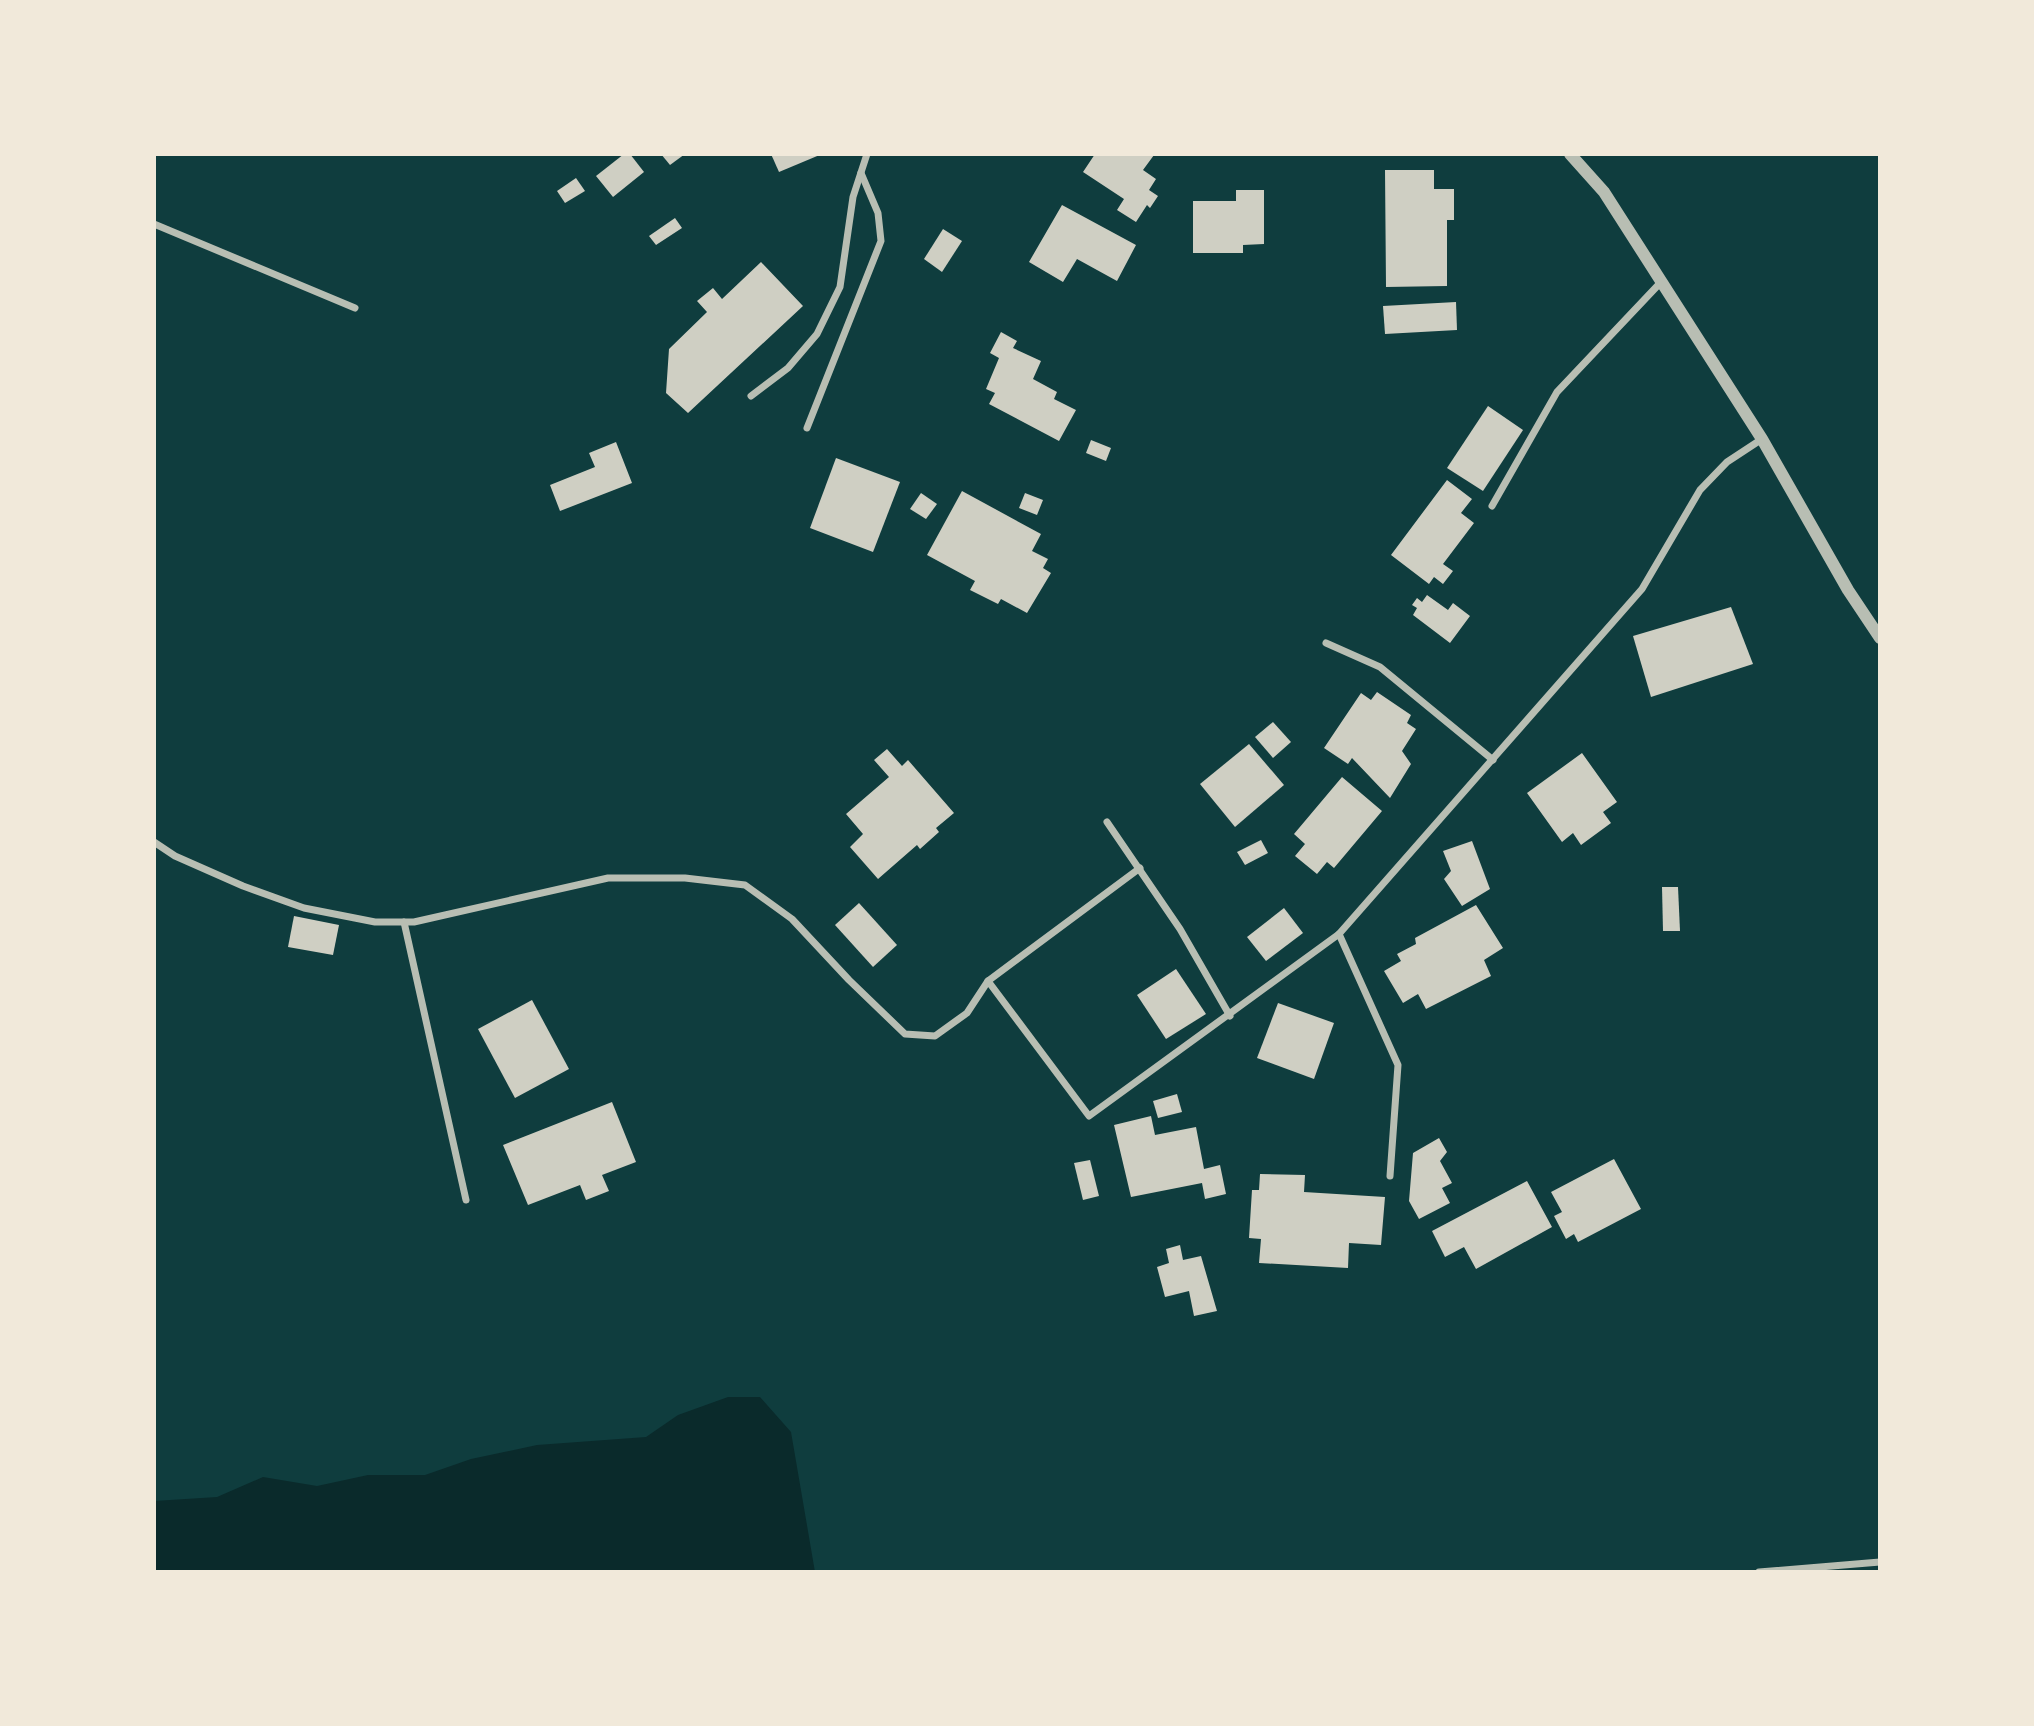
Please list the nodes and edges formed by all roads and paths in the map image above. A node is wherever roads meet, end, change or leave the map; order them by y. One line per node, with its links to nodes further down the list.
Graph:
1 (867, 154): 3 (street)
2 (1570, 154): 5 (street)
3 (861, 173): 7 (street); 8 (street)
4 (154, 224): 6 (street)
5 (1662, 281): 9 (street); 10 (street)
6 (355, 308)
7 (751, 396)
8 (807, 428)
9 (1762, 439): 11 (street); 13 (street)
10 (1492, 506)
11 (1880, 638)
12 (1326, 643): 13 (street)
13 (1493, 760): 18 (street)
14 (1107, 822): 16 (street)
15 (154, 842): 17 (street)
16 (1140, 868): 19 (street); 20 (street)
17 (404, 922): 19 (street); 22 (street)
18 (1339, 934): 20 (street); 21 (street)
19 (988, 981): 20 (street)
20 (1230, 1016)
21 (1390, 1177)
22 (466, 1200)
23 (1880, 1562): 24 (street)
24 (1759, 1572)

